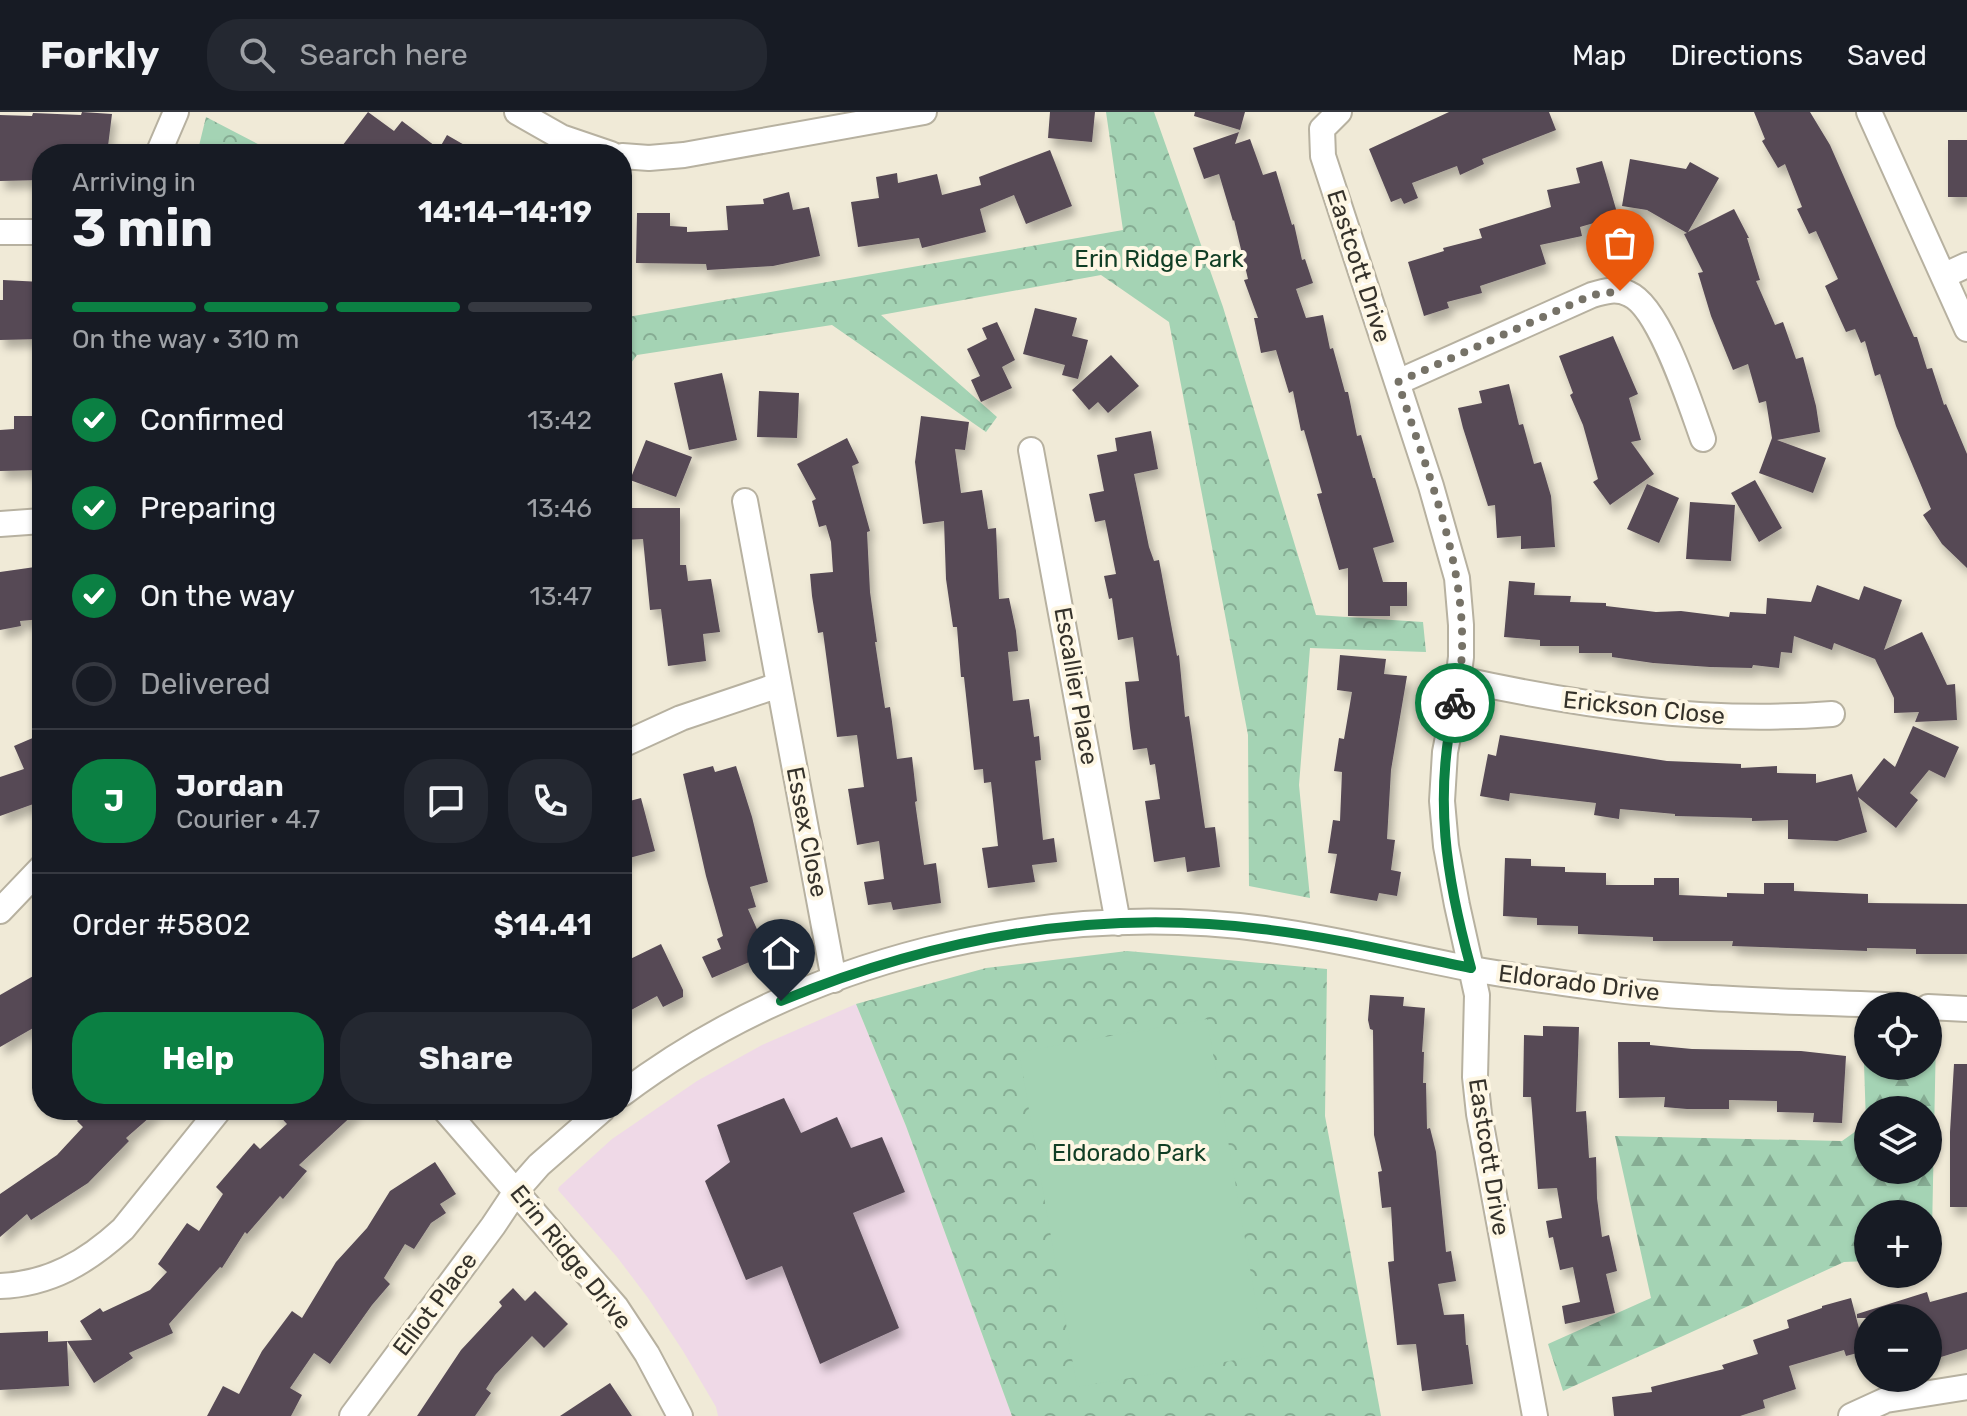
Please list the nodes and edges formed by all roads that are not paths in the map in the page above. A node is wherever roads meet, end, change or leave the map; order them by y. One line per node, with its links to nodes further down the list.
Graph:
1 (176, 112): 6 (street)
2 (517, 112): 7 (street)
3 (924, 112): 8 (street)
4 (1339, 112): 14 (street, Eastcott Drive)
5 (1869, 112): 12 (street)
6 (162, 144)
7 (582, 144)
8 (632, 157)
9 (0, 232): 10 (street)
10 (32, 232)
11 (1967, 265): 12 (street)
12 (1943, 276): 13 (street)
13 (1967, 329)
14 (1398, 382): 15 (street); 20 (street, Eastcott Drive)
15 (1703, 439)
16 (1031, 450): 26 (street, Escallier Place)
17 (745, 501): 21 (street, Essex Close)
18 (32, 522): 19 (street)
19 (0, 524)
20 (1459, 679): 22 (street, Erickson Close); 27 (street, Eastcott Drive)
21 (779, 685): 23 (street); 28 (street, Essex Close)
22 (1832, 714)
23 (632, 740)
24 (32, 877): 25 (street)
25 (0, 911)
26 (1118, 923): 27 (street, Eldorado Drive); 28 (street, Eldorado Drive)
27 (1471, 968): 29 (street, Eldorado Drive); 41 (street, Eastcott Drive)
28 (834, 980): 32 (street, Eldorado Drive)
29 (1854, 1003)
30 (1942, 1008): 31 (street)
31 (1967, 1009)
32 (632, 1087)
33 (211, 1120): 37 (street)
34 (454, 1120): 36 (street, Erin Ridge Drive)
35 (591, 1120): 36 (street)
36 (517, 1190): 39 (street, Elliot Place); 40 (street, Erin Ridge Drive)
37 (0, 1286)
38 (1967, 1387): 42 (street)
39 (352, 1416)
40 (680, 1416)
41 (1535, 1416)
42 (1851, 1416)

